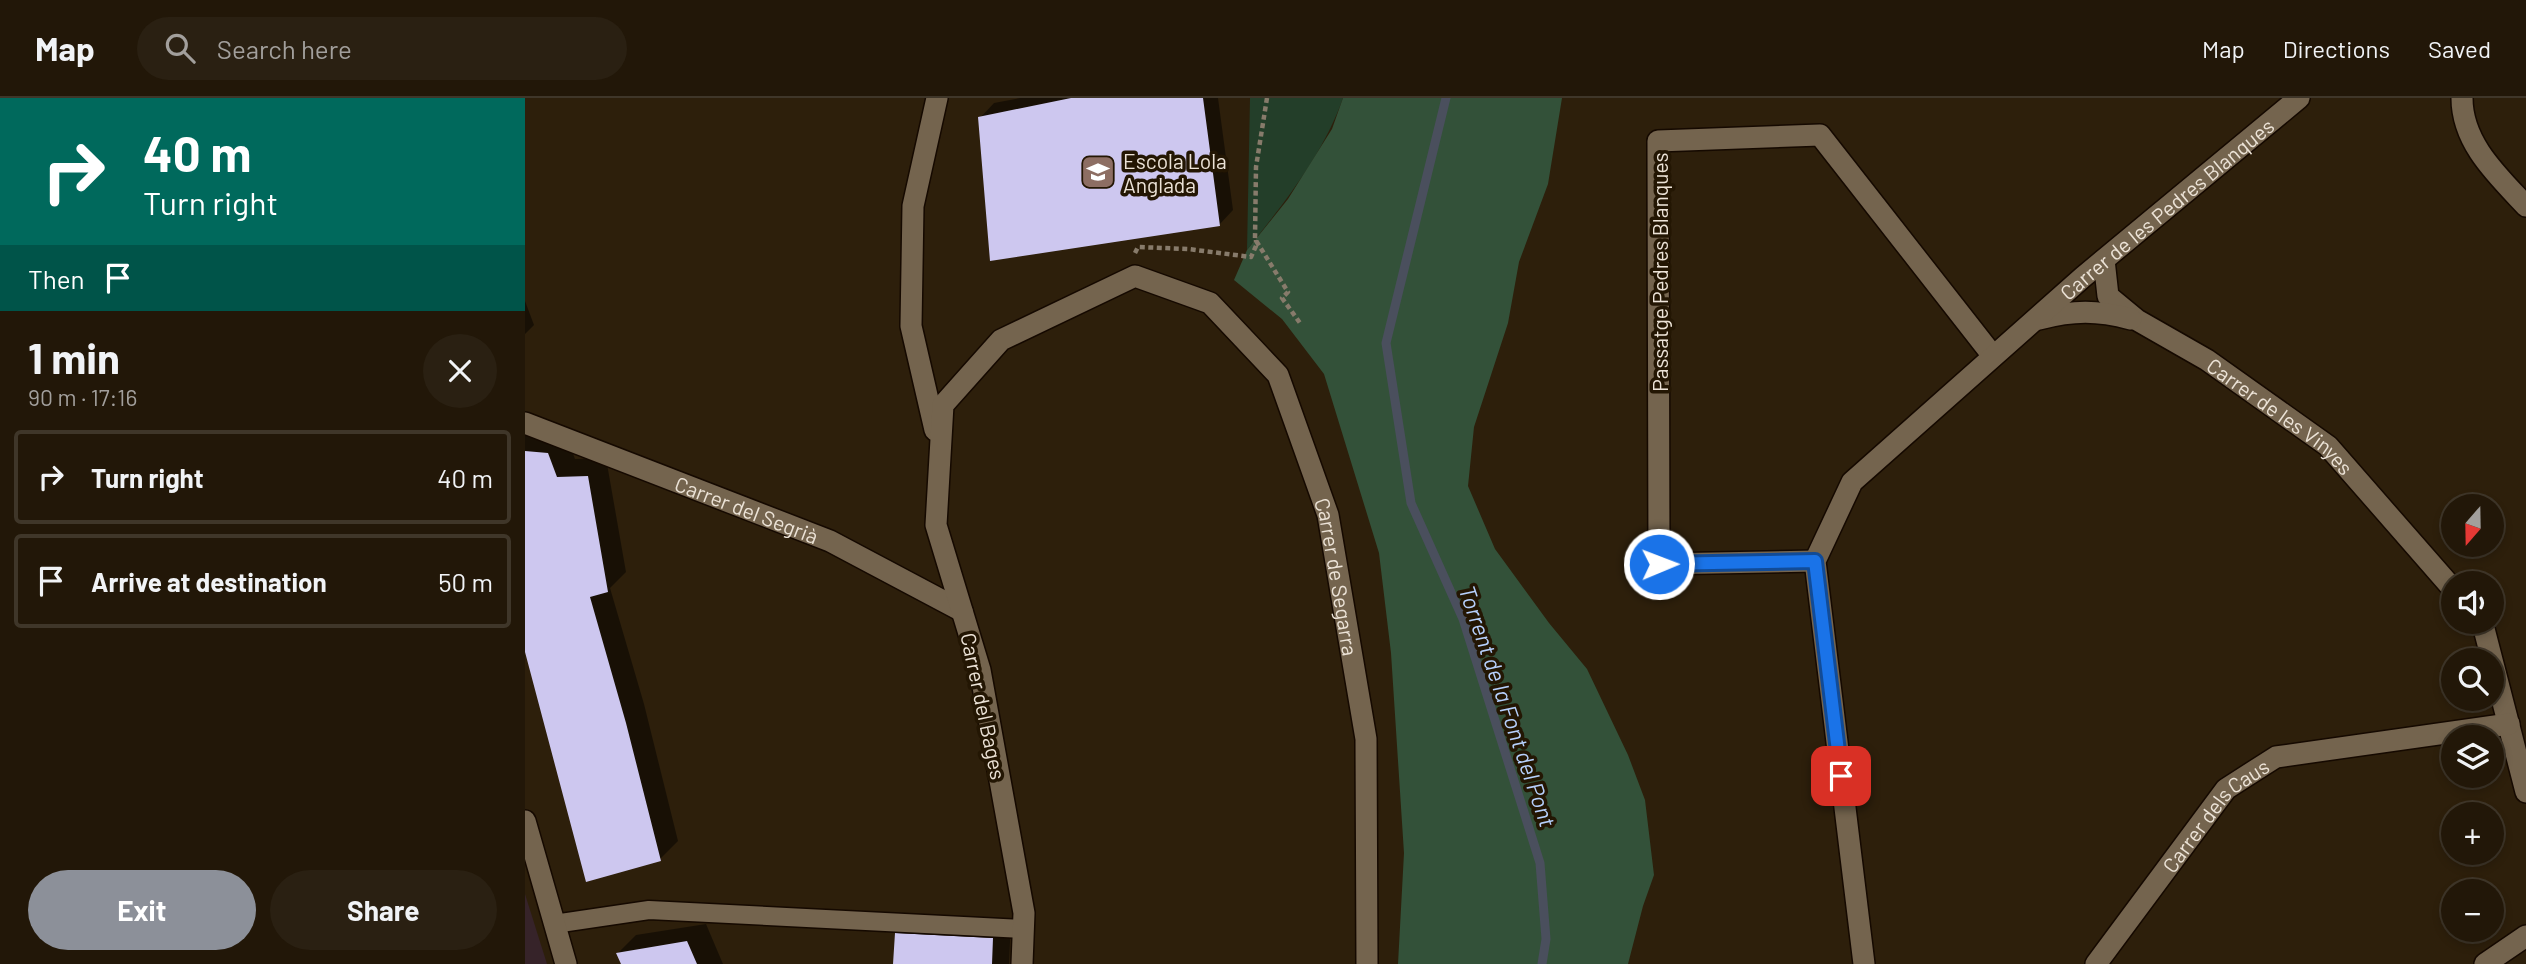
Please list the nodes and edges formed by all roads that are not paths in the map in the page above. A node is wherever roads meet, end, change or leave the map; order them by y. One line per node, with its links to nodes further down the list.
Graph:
1 (937, 98): 11 (street, Carrer del Bages)
2 (2299, 98): 5 (street, Carrer de les Pedres Blanques)
3 (2462, 98): 4 (street)
4 (2526, 205)
5 (2104, 260): 7 (street, Carrer de les Pedres Blanques); 8 (street, Carrer de les Vinyes)
6 (1133, 267): 11 (street, Carrer del Bages); 24 (street, Carrer de Segarra)
7 (2034, 320): 8 (street, Carrer de les Pedres Blanques); 9 (street, Carrer de les Pedres Blanques)
8 (2137, 320): 13 (street, Carrer de les Vinyes)
9 (1993, 356): 12 (street, Carrer de les Pedres Blanques); 12 (street, Passatge Pedres Blanques)
10 (525, 423): 14 (street, Carrer del Segrià)
11 (940, 451): 14 (street, Carrer del Bages)
12 (1815, 561): 25 (street)
13 (2441, 575)
14 (962, 611): 20 (street, Carrer del Bages)
15 (2485, 634): 16 (street)
16 (2509, 723): 17 (street); 26 (street, Carrer dels Caus)
17 (2526, 792)
18 (525, 821): 19 (street)
19 (554, 924): 20 (street); 22 (street)
20 (1023, 929): 23 (street, Carrer del Bages)
21 (2526, 936): 27 (street)
22 (566, 964)
23 (1022, 964)
24 (1367, 964)
25 (1864, 964)
26 (2096, 964)
27 (2485, 964)

